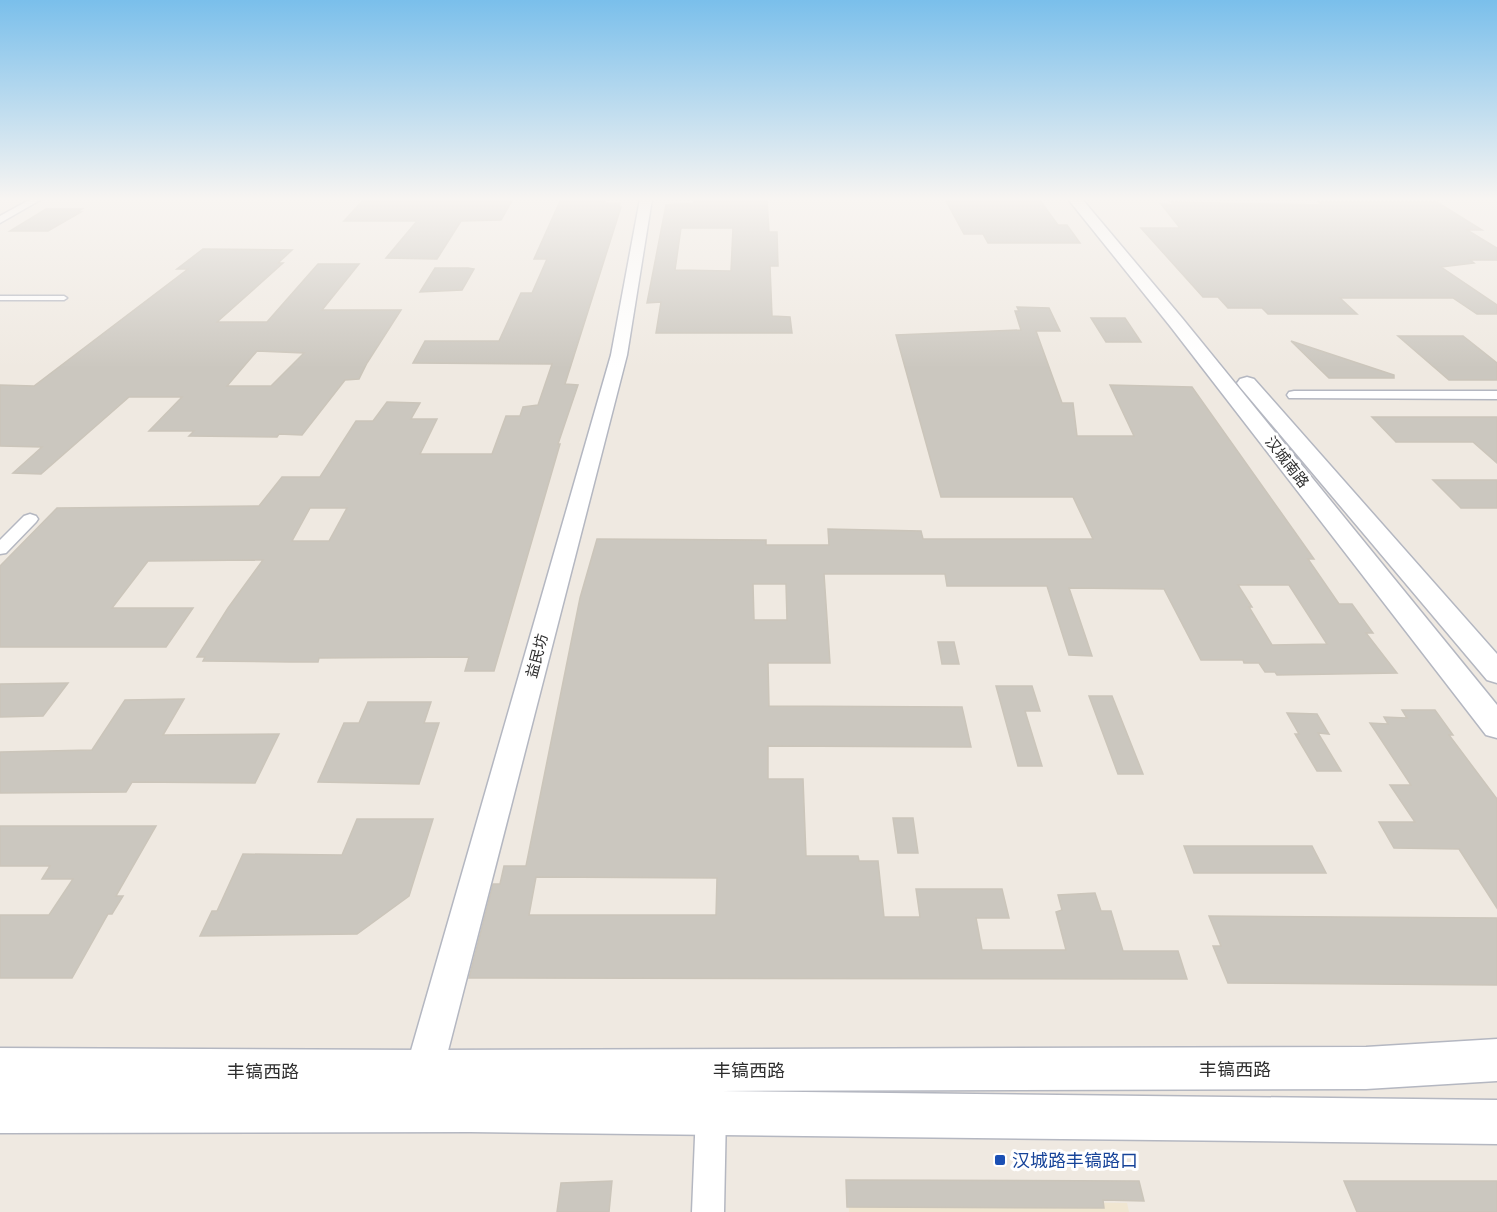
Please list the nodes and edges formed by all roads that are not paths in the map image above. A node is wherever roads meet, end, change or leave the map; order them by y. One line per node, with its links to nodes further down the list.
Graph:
1 (636, 256): 14 (street, 益民坊)
2 (1121, 256): 11 (main road, 汉城南路)
3 (1137, 256): 10 (main road, 汉城南路)
4 (0, 298): 5 (lane)
5 (64, 298)
6 (1294, 395): 7 (street)
7 (1497, 395)
8 (30, 519): 9 (street)
9 (0, 549)
10 (1497, 673)
11 (1497, 727)
12 (1497, 1060): 14 (main road, 丰镐西路)
13 (0, 1070): 14 (main road, 丰镐西路)
14 (419, 1090): 15 (main road, 丰镐西路); 16 (main road, 丰镐西路)
15 (0, 1111)
16 (711, 1112): 17 (main road, 丰镐西路); 18 (street)
17 (1497, 1122)
18 (708, 1212)

